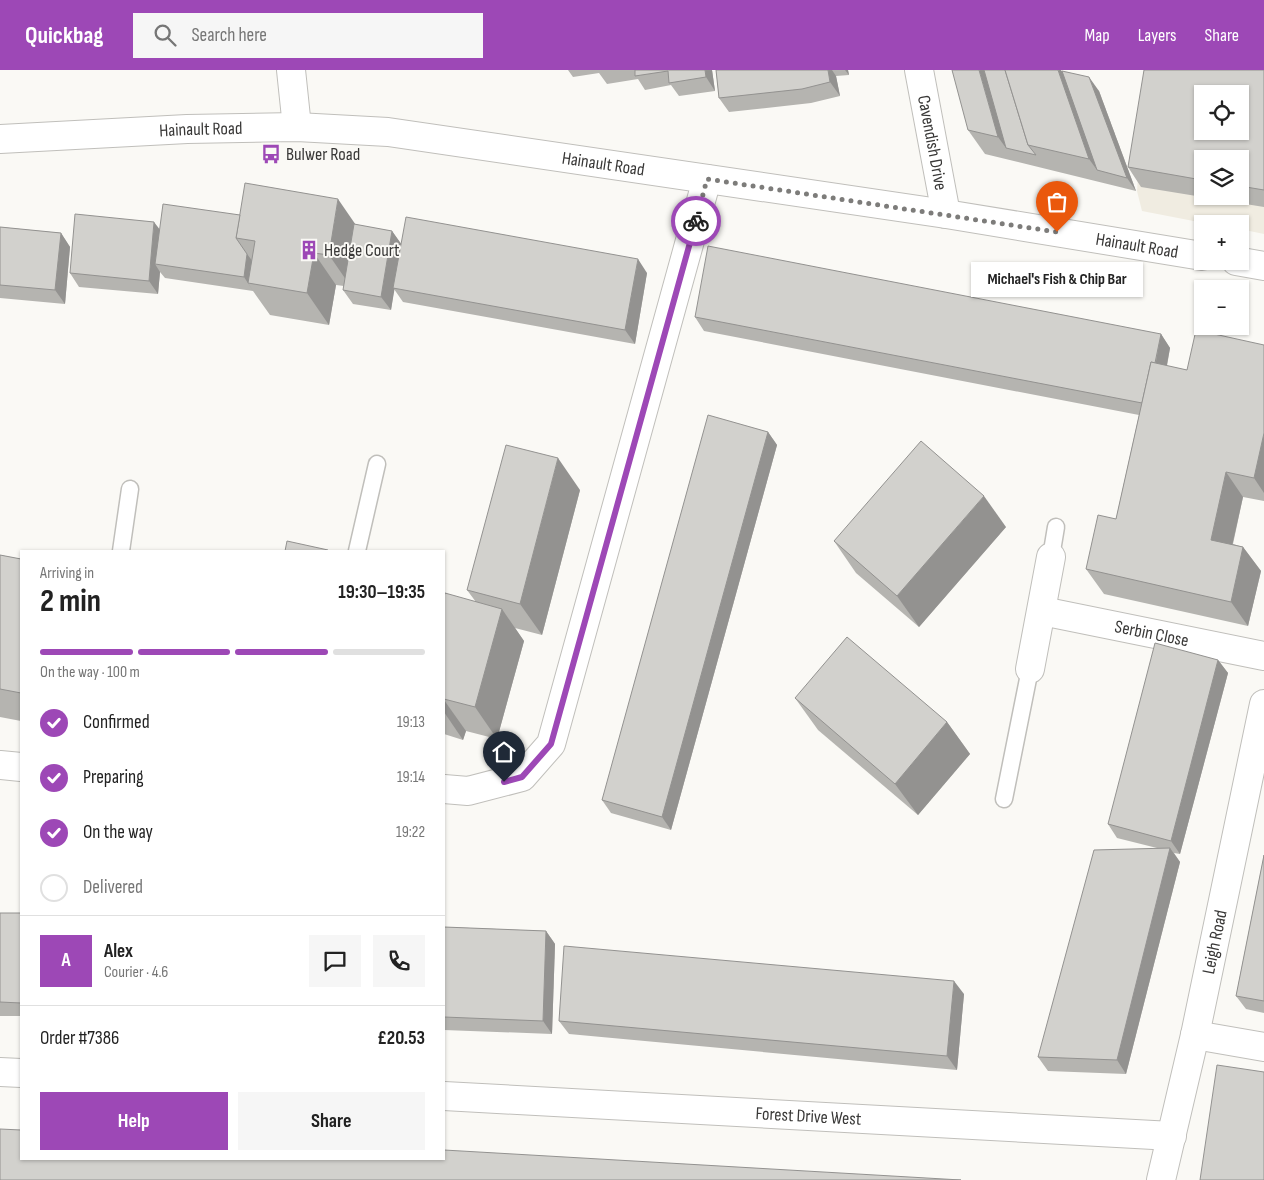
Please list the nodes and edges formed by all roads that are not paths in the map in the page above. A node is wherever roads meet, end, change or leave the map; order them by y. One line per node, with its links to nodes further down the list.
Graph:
1 (291, 70): 3 (street)
2 (919, 70): 6 (street, Cavendish Drive)
3 (297, 127): 4 (street, Hainault Road); 5 (street, Hainault Road)
4 (0, 139)
5 (707, 179): 6 (street, Hainault Road); 22 (street)
6 (946, 214): 7 (street, Hainault Road)
7 (1194, 255)
8 (1249, 263): 9 (street)
9 (1264, 266)
10 (377, 464): 14 (lane)
11 (130, 489): 13 (lane)
12 (1056, 527): 15 (lane)
13 (121, 550)
14 (357, 550)
15 (1051, 557): 16 (street)
16 (1042, 611): 17 (street, Serbin Close); 18 (street)
17 (1264, 656)
18 (1030, 669): 23 (lane)
19 (1264, 704): 24 (street, Leigh Road)
20 (0, 765): 21 (street)
21 (20, 766)
22 (445, 789)
23 (1004, 799)
24 (1195, 1036): 25 (street); 29 (street, Leigh Road)
25 (1264, 1047)
26 (0, 1072): 27 (street)
27 (20, 1073)
28 (445, 1096): 29 (street, Forest Drive West)
29 (1172, 1136): 30 (street, Leigh Road)
30 (1161, 1180)

